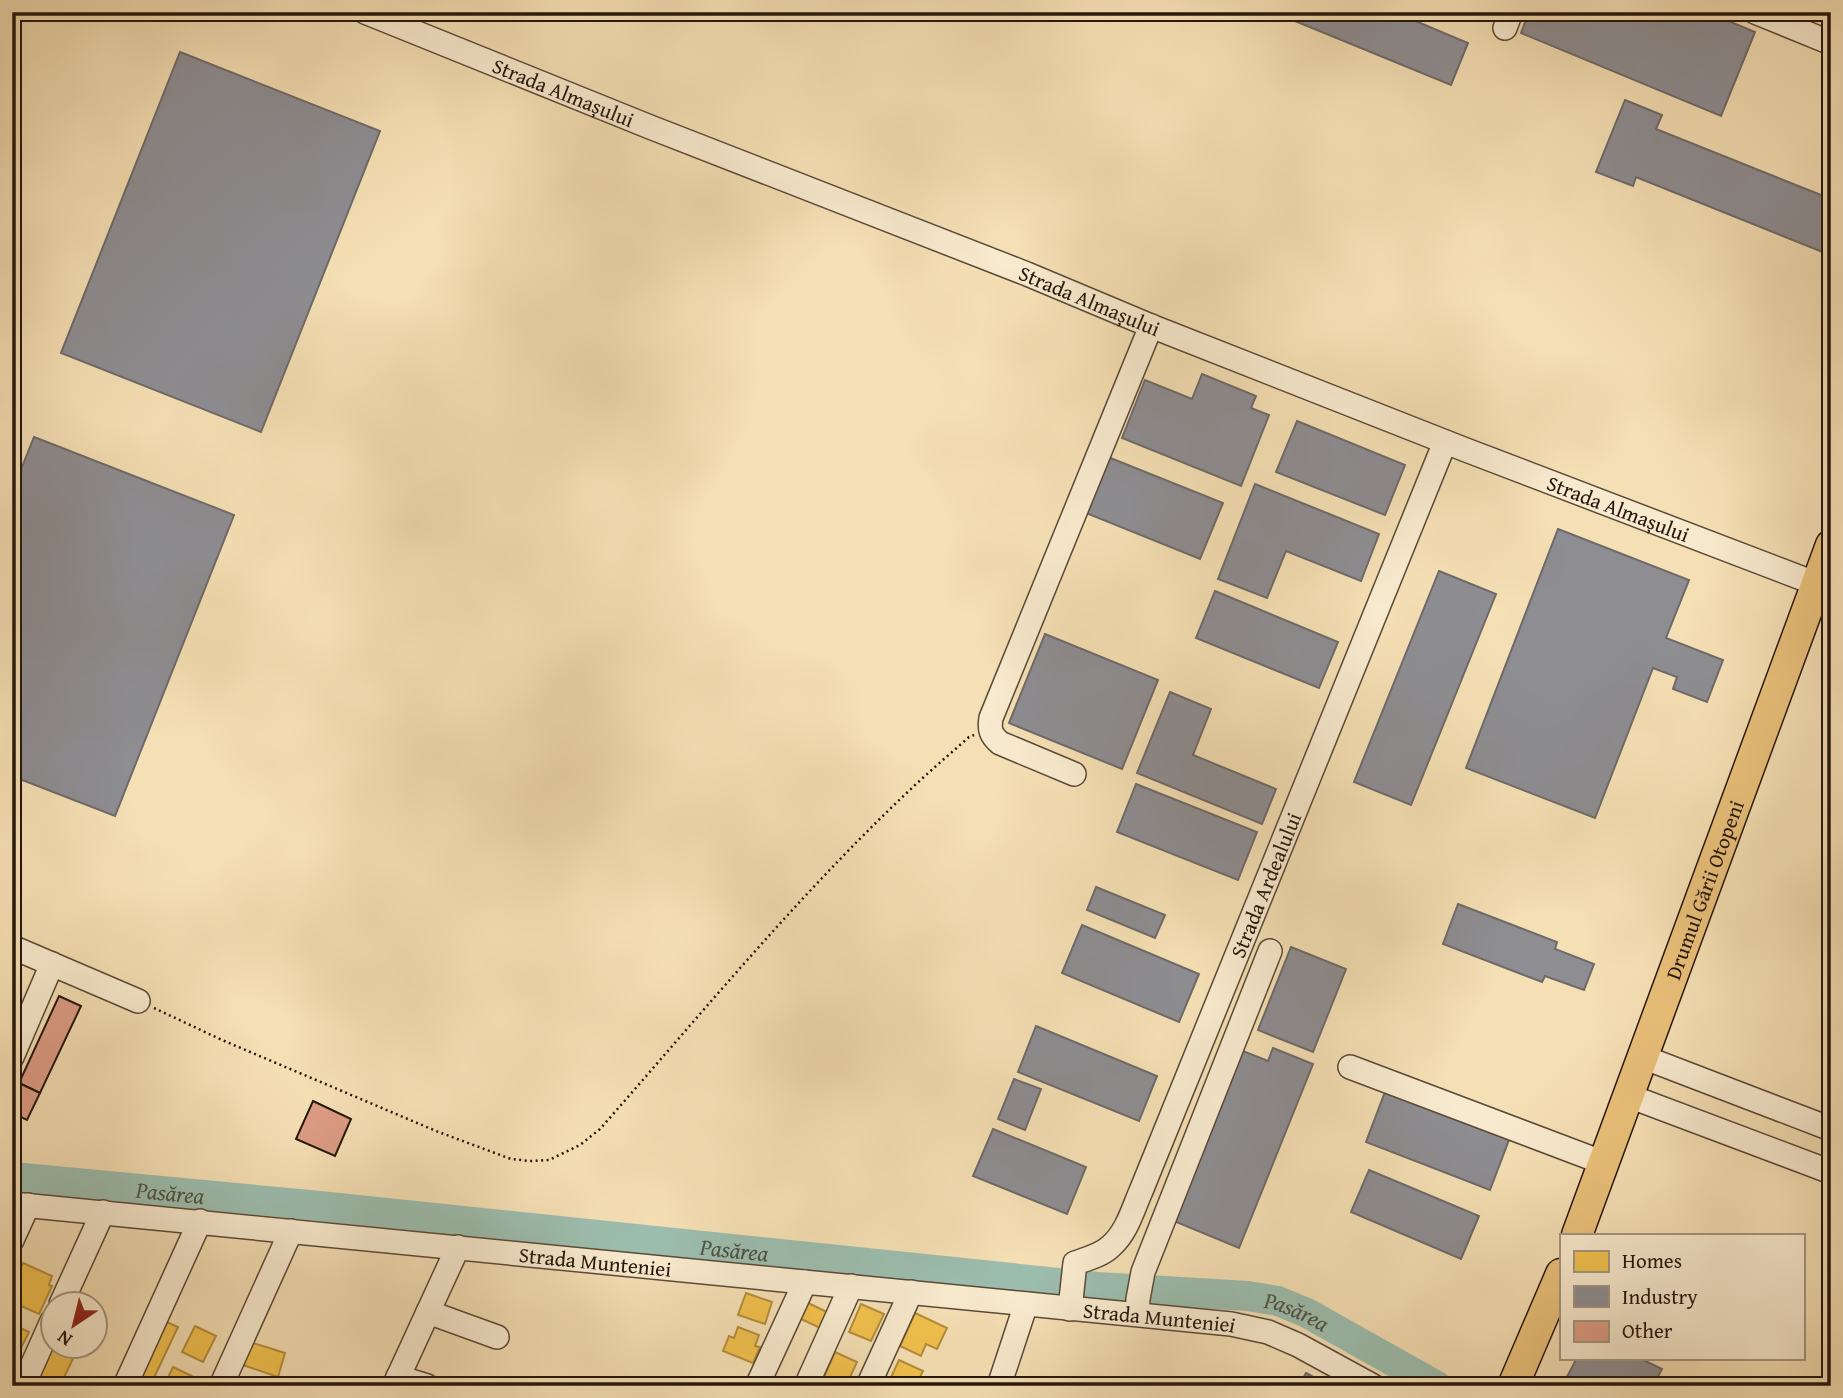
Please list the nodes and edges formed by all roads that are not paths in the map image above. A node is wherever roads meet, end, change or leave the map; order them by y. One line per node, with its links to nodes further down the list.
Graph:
1 (365, 12): 4 (street, Strada Almașului)
2 (1755, 12): 3 (street)
3 (1831, 43)
4 (1151, 326): 5 (street, Strada Almașului); 8 (street)
5 (1445, 442): 7 (street, Strada Almașului); 32 (street, Strada Ardealului)
6 (1831, 545): 7 (main road, Drumul Gării Otopeni)
7 (1817, 584): 14 (main road, Drumul Gării Otopeni)
8 (1074, 774)
9 (12, 947): 11 (street)
10 (1270, 951): 34 (street)
11 (52, 964): 12 (street); 13 (street)
12 (138, 1001)
13 (12, 1057)
14 (1643, 1057): 16 (main road, Drumul Gării Otopeni); 17 (street)
15 (1350, 1067): 18 (street)
16 (1629, 1096): 18 (main road, Drumul Gării Otopeni); 19 (street)
17 (1831, 1129)
18 (1604, 1163): 24 (main road, Drumul Gării Otopeni)
19 (1831, 1172)
20 (20, 1204): 21 (street, Strada Munteniei); 25 (street)
21 (103, 1212): 22 (street, Strada Munteniei); 30 (street)
22 (200, 1221): 23 (street, Strada Munteniei); 40 (street)
23 (291, 1231): 26 (street, Strada Munteniei); 41 (street)
24 (1577, 1234)
25 (12, 1240)
26 (458, 1247): 28 (street, Strada Munteniei); 35 (street)
27 (1560, 1276): 48 (main road)
28 (805, 1282): 29 (street, Strada Munteniei); 43 (street)
29 (851, 1286): 31 (street, Strada Munteniei); 44 (street)
30 (67, 1290)
31 (911, 1292): 33 (street, Strada Munteniei); 45 (street)
32 (1071, 1303): 33 (street, Strada Munteniei); 34 (street, Strada Munteniei)
33 (1026, 1304): 46 (street)
34 (1137, 1307): 47 (street, Strada Munteniei)
35 (428, 1312): 36 (street); 38 (street)
36 (496, 1337)
37 (38, 1352): 39 (street)
38 (396, 1381): 42 (street)
39 (23, 1386)
40 (125, 1386)
41 (220, 1386)
42 (426, 1386)
43 (757, 1386)
44 (806, 1386)
45 (868, 1386)
46 (999, 1386)
47 (1373, 1386)
48 (1513, 1386)

